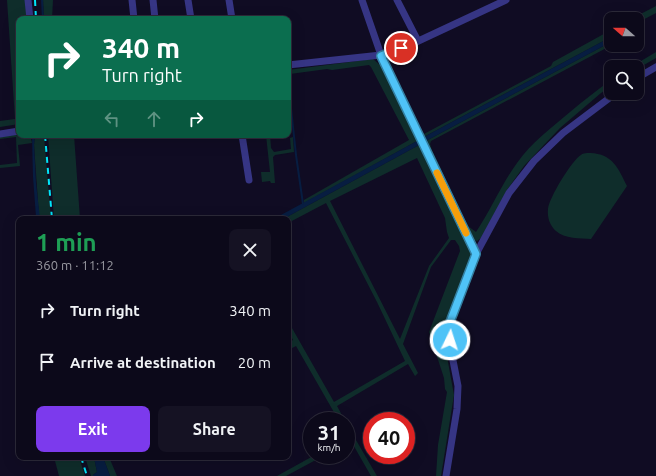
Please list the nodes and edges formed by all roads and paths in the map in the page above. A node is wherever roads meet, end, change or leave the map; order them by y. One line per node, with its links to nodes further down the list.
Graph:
1 (28, 0): 9 (street)
2 (132, 0): 10 (street)
3 (153, 0): 11 (street)
4 (188, 0): 12 (street)
5 (229, 0): 13 (street)
6 (362, 0): 15 (street)
7 (398, 0): 14 (street)
8 (506, 0): 14 (street)
9 (30, 16)
10 (134, 16)
11 (155, 16)
12 (191, 16)
13 (232, 16)
14 (418, 41): 15 (street)
15 (381, 56): 16 (street); 24 (street)
16 (291, 65)
17 (656, 67): 18 (street)
18 (644, 74)
19 (607, 100): 24 (street)
20 (16, 131): 21 (street)
21 (0, 134)
22 (242, 138): 23 (street)
23 (249, 180)
24 (476, 254): 25 (street)
25 (446, 476)

